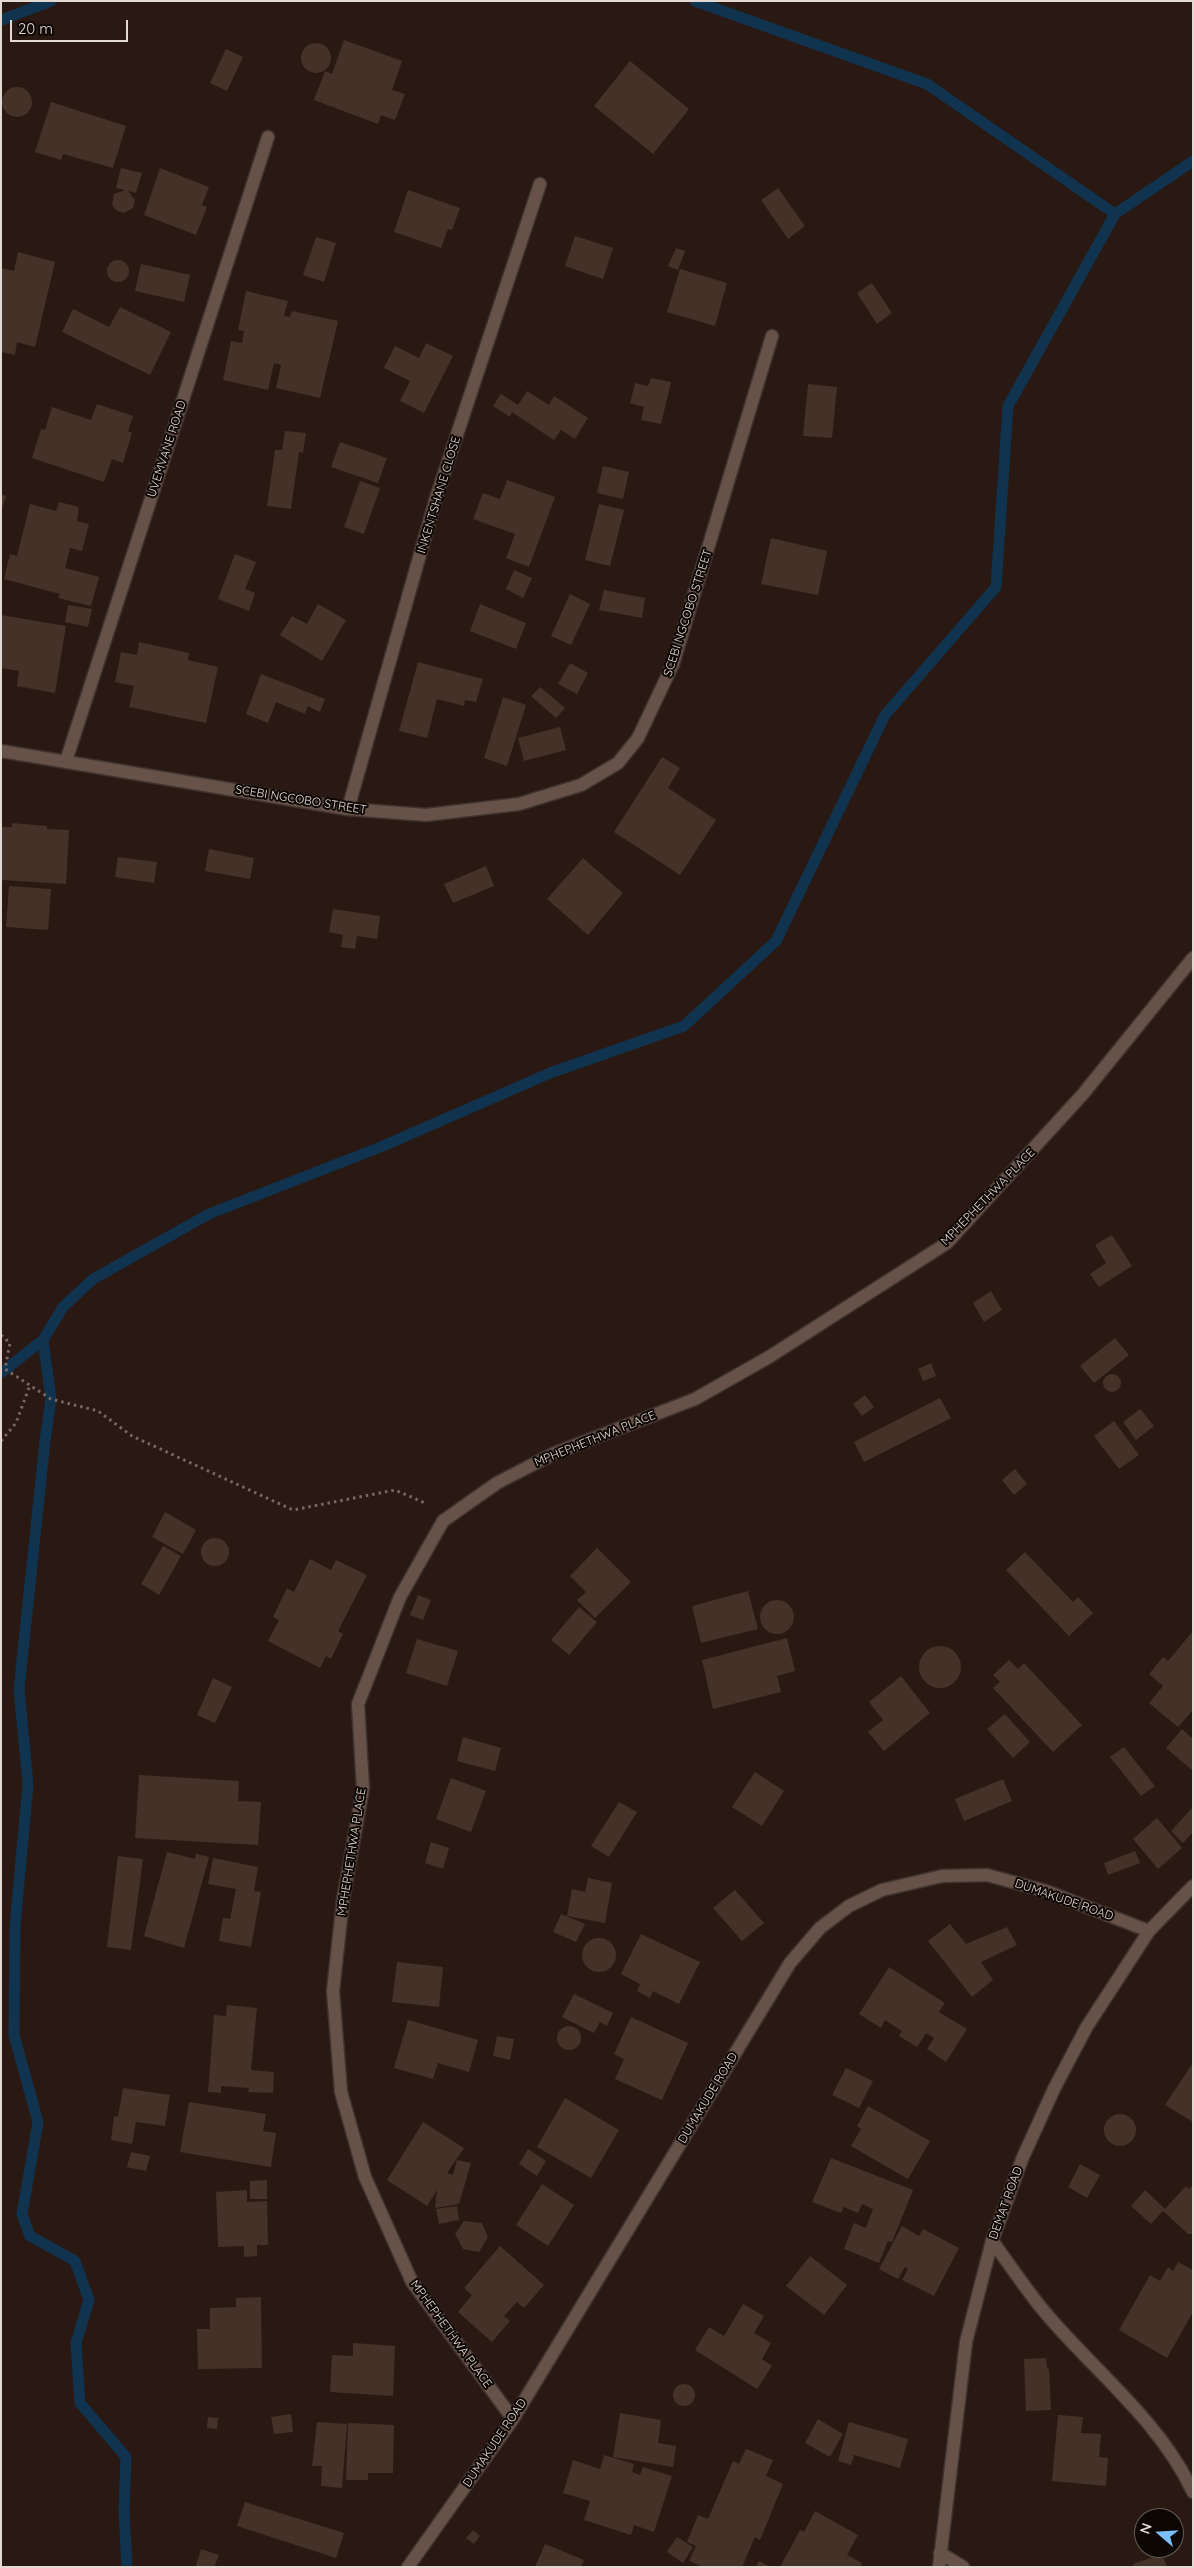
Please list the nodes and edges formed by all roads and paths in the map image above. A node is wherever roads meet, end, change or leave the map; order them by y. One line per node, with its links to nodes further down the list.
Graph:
1 (268, 137): 5 (street, UVEMVANE ROAD)
2 (540, 184): 6 (street, INKENTSHANE CLOSE)
3 (772, 336): 6 (street, SCEBI NGCOBO STREET)
4 (1, 752): 5 (street, SCEBI NGCOBO STREET)
5 (66, 761): 6 (street, SCEBI NGCOBO STREET)
6 (348, 809)
7 (1193, 958): 11 (street, MPHEPHETHWA PLACE)
8 (1, 1334): 9 (path)
9 (30, 1385): 10 (path); 11 (path)
10 (1, 1440)
11 (452, 1514): 15 (street, MPHEPHETHWA PLACE)
12 (1193, 1886): 13 (street, DEMAT ROAD)
13 (1149, 1931): 14 (street, DEMAT ROAD); 15 (street, DUMAKUDE ROAD)
14 (992, 2241): 16 (street); 17 (street, DEMAT ROAD)
15 (513, 2419): 18 (street, DUMAKUDE ROAD)
16 (1193, 2492)
17 (940, 2553): 19 (street, DEMAT ROAD); 20 (street)
18 (408, 2567)
19 (939, 2567)
20 (963, 2567)

